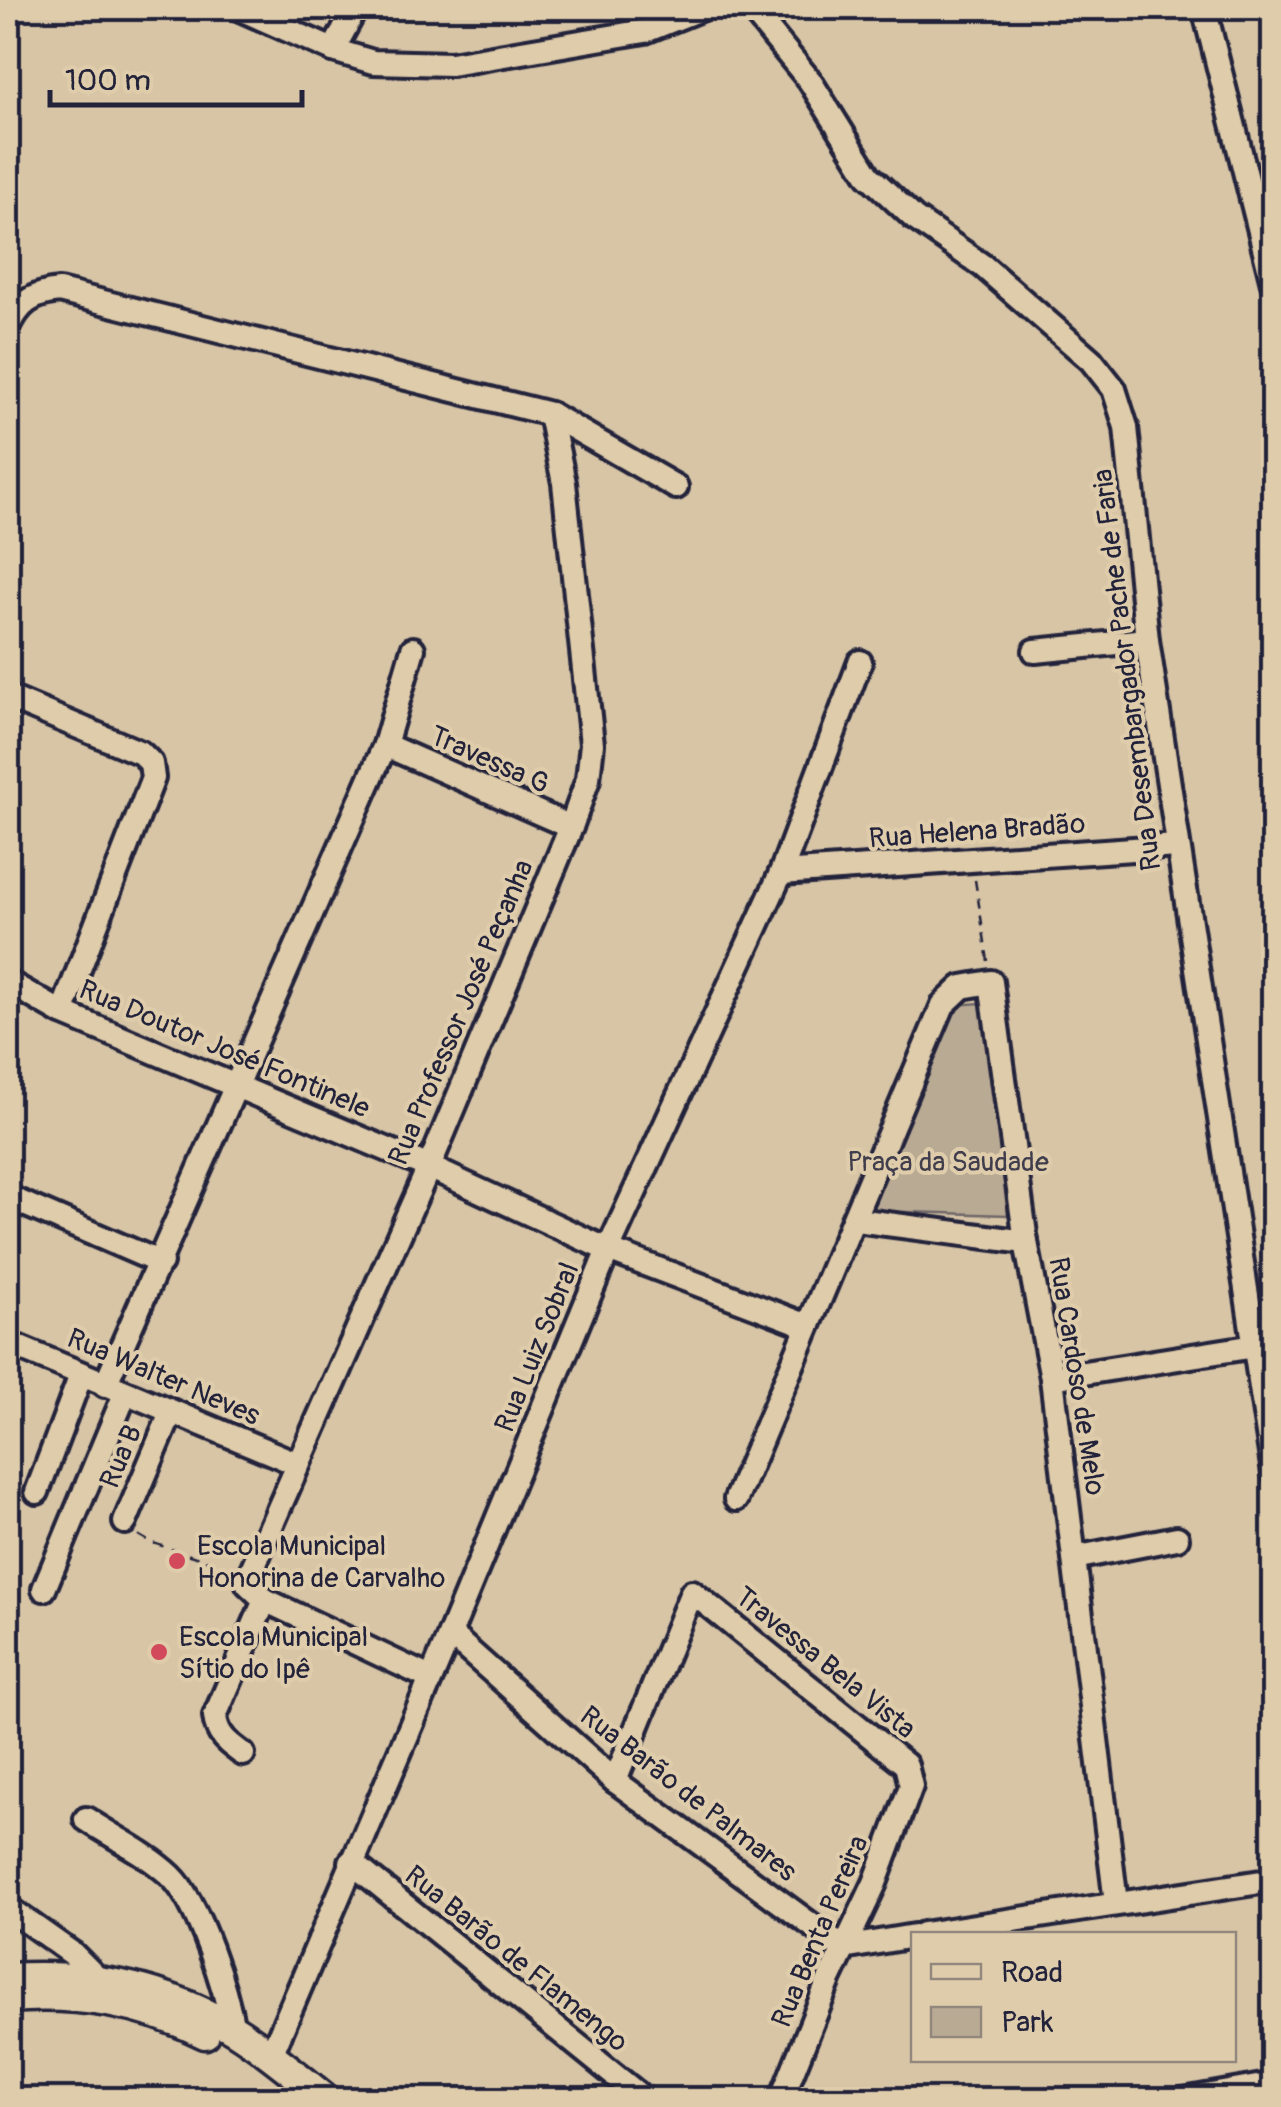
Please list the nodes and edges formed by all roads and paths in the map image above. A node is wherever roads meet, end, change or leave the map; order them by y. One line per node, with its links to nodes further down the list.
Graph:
1 (238, 8): 6 (street)
2 (356, 8): 6 (street)
3 (702, 8): 6 (street)
4 (746, 8): 11 (street, Rua Desembargador Pache de Faria)
5 (1204, 8): 7 (street)
6 (333, 50)
7 (1274, 288)
8 (11, 320): 9 (street)
9 (550, 414): 10 (street); 17 (street, Rua Professor José Peçanha)
10 (676, 486)
11 (1147, 640): 13 (street); 18 (street, Rua Desembargador Pache de Faria)
12 (413, 649): 16 (street)
13 (1035, 652)
14 (860, 662): 20 (street, Rua Luiz Sobral)
15 (8, 697): 23 (street)
16 (385, 746): 17 (street, Travessa G); 24 (street)
17 (571, 828): 25 (street, Rua Professor José Peçanha)
18 (1176, 846): 19 (street, Rua Helena Bradão); 33 (street, Rua Desembargador Pache de Faria)
19 (972, 860): 20 (street, Rua Helena Bradão); 22 (path)
20 (781, 873): 29 (street, Rua Luiz Sobral)
21 (8, 982): 23 (street, Rua Doutor José Fontinele)
22 (992, 982): 27 (street); 28 (street, Rua Cardoso de Melo)
23 (62, 1013): 24 (street, Rua Doutor José Fontinele)
24 (235, 1084): 25 (street, Rua Doutor José Fontinele); 30 (street)
25 (428, 1167): 29 (street, Rua Doutor José Fontinele); 38 (street, Rua Professor José Peçanha)
26 (8, 1197): 30 (street)
27 (856, 1220): 28 (street); 31 (street)
28 (1026, 1242): 35 (street, Rua Cardoso de Melo)
29 (608, 1250): 31 (street, Rua Doutor José Fontinele); 48 (street, Rua Luiz Sobral)
30 (161, 1263): 36 (street)
31 (808, 1326): 41 (street)
32 (8, 1343): 34 (street, Rua Walter Neves)
33 (1264, 1345): 35 (street); 39 (street, Rua Desembargador Pache de Faria)
34 (82, 1375): 36 (street, Rua Walter Neves); 40 (street)
35 (1052, 1378): 44 (street, Rua Cardoso de Melo)
36 (115, 1390): 37 (street, Rua Walter Neves); 46 (street)
37 (171, 1413): 38 (street, Rua Walter Neves); 42 (street, Rua B)
38 (298, 1464): 45 (street, Rua Professor José Peçanha)
39 (1274, 1473)
40 (37, 1492)
41 (736, 1498)
42 (125, 1522): 45 (path)
43 (1177, 1538): 44 (street)
44 (1074, 1558): 56 (street, Rua Cardoso de Melo)
45 (250, 1574): 47 (street)
46 (44, 1590)
47 (265, 1600): 49 (street); 50 (street)
48 (450, 1634): 49 (street, Rua Luiz Sobral); 51 (street, Rua Barão de Palmares)
49 (430, 1678): 54 (street, Rua Luiz Sobral)
50 (243, 1754)
51 (615, 1781): 52 (street, Travessa Bela Vista); 60 (street, Rua Barão de Palmares)
52 (910, 1786): 60 (street, Rua Benta Pereira)
53 (86, 1819): 64 (street)
54 (351, 1862): 65 (street, Rua Luiz Sobral); 69 (street, Rua Barão de Flamengo)
55 (1274, 1880): 56 (street)
56 (1116, 1903): 58 (street)
57 (8, 1908): 62 (street)
58 (935, 1932)
59 (911, 1937): 60 (street)
60 (843, 1948): 70 (street, Rua Benta Pereira)
61 (8, 1978): 62 (main road)
62 (97, 1978): 64 (main road)
63 (8, 1998): 67 (main road)
64 (233, 2029): 65 (main road)
65 (271, 2056): 68 (main road)
66 (1274, 2084): 71 (street)
67 (300, 2100)
68 (326, 2100)
69 (646, 2100)
70 (780, 2100)
71 (1183, 2100)

